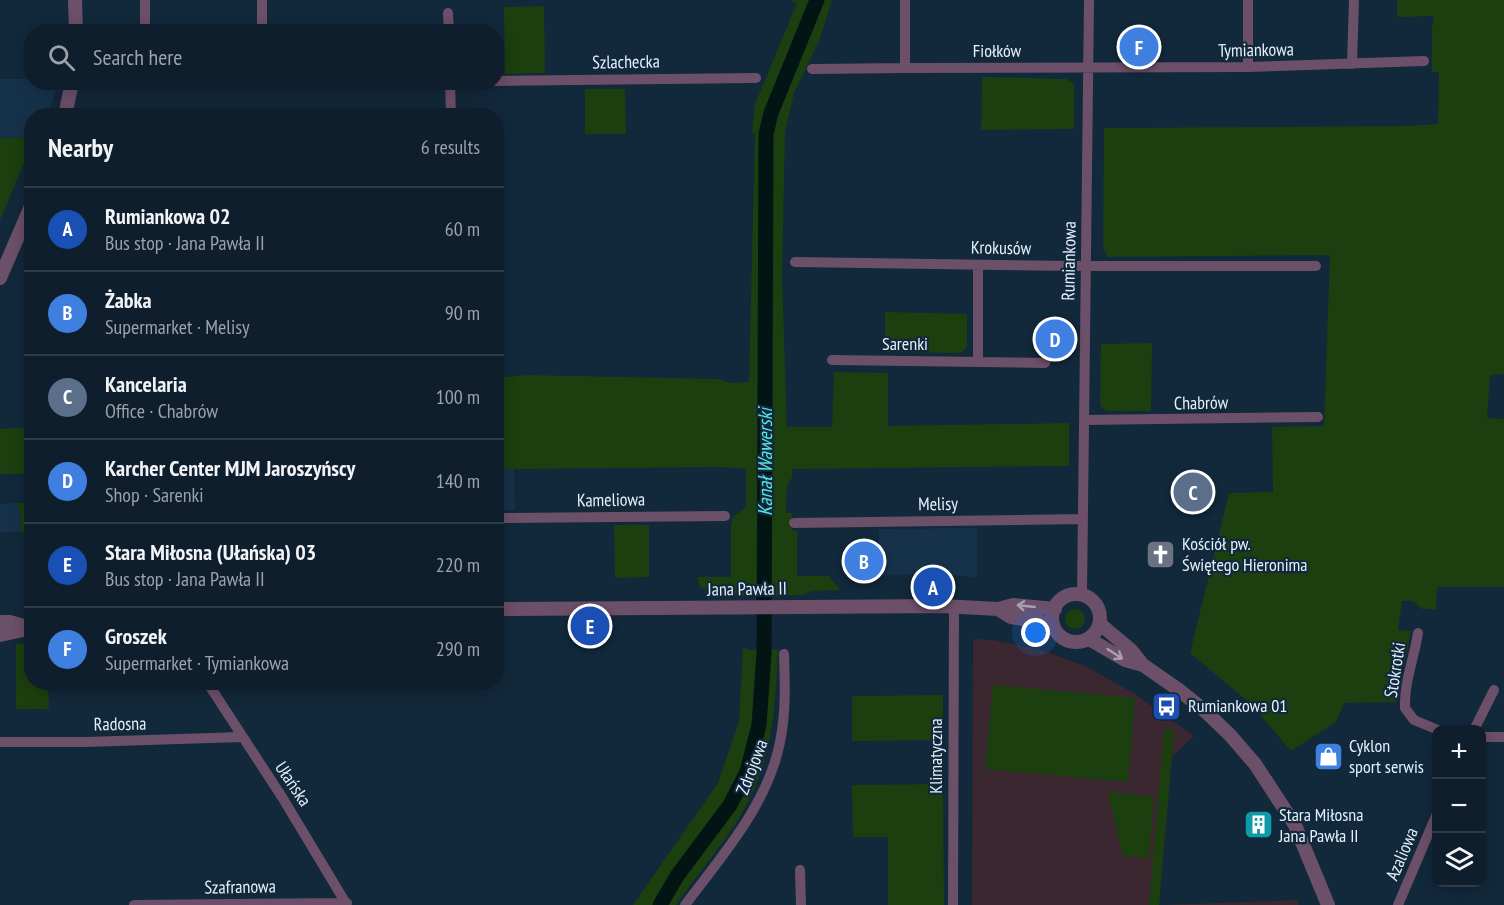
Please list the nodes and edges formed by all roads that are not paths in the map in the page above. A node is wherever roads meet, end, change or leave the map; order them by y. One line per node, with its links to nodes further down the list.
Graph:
1 (75, 0): 9 (street)
2 (145, 0): 10 (street)
3 (262, 0): 11 (street)
4 (905, 0): 16 (street)
5 (1089, 0): 15 (street, Rumiankowa)
6 (1248, 0): 17 (street)
7 (1354, 0): 14 (street)
8 (448, 13): 12 (street)
9 (76, 24)
10 (145, 24)
11 (262, 24)
12 (448, 24)
13 (1424, 61): 14 (street, Tymiankowa)
14 (1352, 64): 17 (street, Tymiankowa)
15 (1088, 67): 16 (street, Fiołków); 17 (street, Tymiankowa); 29 (street, Rumiankowa)
16 (905, 68): 18 (street, Fiołków)
17 (1248, 68)
18 (812, 69)
19 (756, 78): 20 (street, Szlachecka)
20 (504, 81)
21 (71, 90): 23 (street)
22 (450, 90): 24 (street)
23 (67, 108)
24 (451, 108)
25 (24, 220): 26 (street)
26 (4, 260): 31 (street)
27 (795, 262): 28 (street, Krokusów)
28 (978, 265): 29 (street, Krokusów); 33 (street)
29 (1085, 266): 30 (street, Krokusów); 36 (street, Rumiankowa)
30 (1316, 266)
31 (0, 278)
32 (832, 360): 33 (street, Sarenki)
33 (978, 361): 34 (street, Sarenki)
34 (1045, 363)
35 (1318, 417): 36 (street, Chabrów)
36 (1084, 420): 39 (street, Rumiankowa)
37 (726, 516): 38 (street, Kameliowa)
38 (504, 518)
39 (1083, 519): 40 (street, Melisy); 41 (street, Rumiankowa)
40 (794, 523)
41 (1082, 595): 45 (street); 48 (street)
42 (954, 606): 43 (street, Jana Pawła II); 44 (street, Jana Pawła II); 71 (street, Klimatyczna)
43 (504, 609)
44 (998, 609): 45 (street, Jana Pawła II, one-way to 44); 47 (street, Jana Pawła II)
45 (1055, 609): 47 (street)
46 (0, 622): 49 (street)
47 (1053, 624): 53 (street)
48 (1100, 624): 53 (street); 55 (street)
49 (24, 625)
50 (24, 629): 52 (street)
51 (1418, 633): 59 (street, Stokrotki)
52 (0, 635)
53 (1089, 639): 55 (street, one-way to 55)
54 (784, 654): 69 (street, Zdrojowa)
55 (1143, 665): 67 (street)
56 (212, 690): 60 (street, Ułańska)
57 (1494, 690): 58 (street)
58 (1476, 725)
59 (1432, 727)
60 (241, 737): 63 (street, Radosna); 66 (street, Ułańska)
61 (1486, 737): 62 (street)
62 (1504, 737)
63 (0, 741)
64 (1432, 827): 72 (street, Azaliowa)
65 (800, 870): 70 (street)
66 (347, 904): 68 (street, Szafranowa)
67 (1327, 904)
68 (134, 905)
69 (685, 905)
70 (801, 905)
71 (953, 905)
72 (1398, 905)

